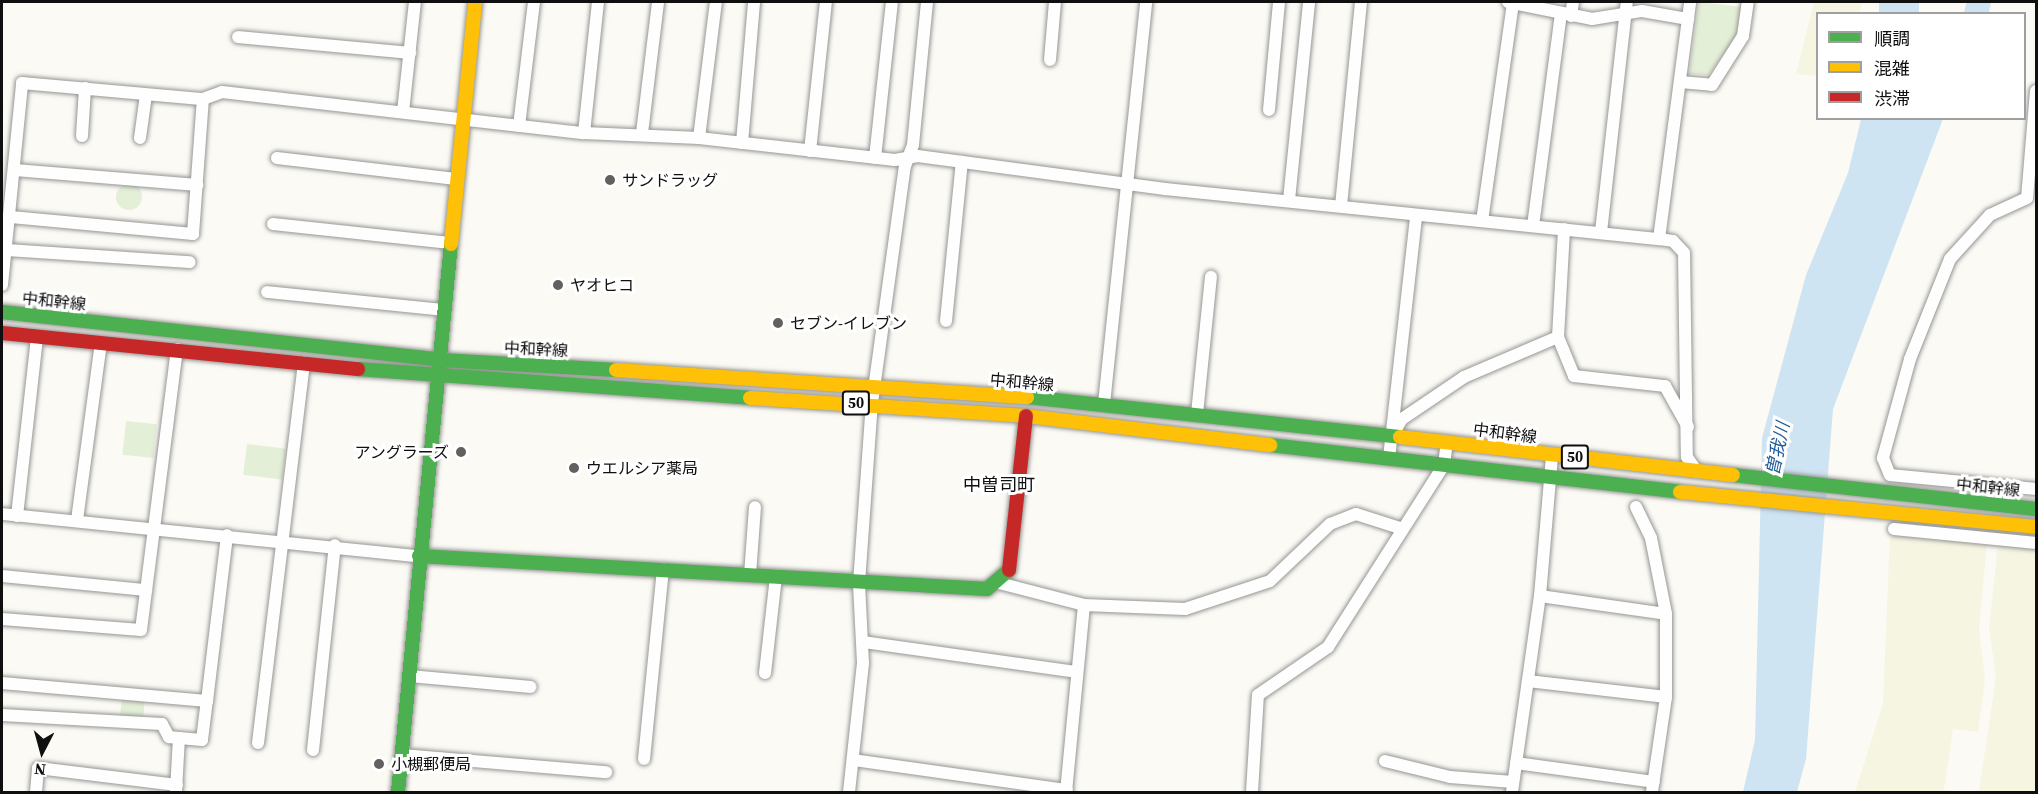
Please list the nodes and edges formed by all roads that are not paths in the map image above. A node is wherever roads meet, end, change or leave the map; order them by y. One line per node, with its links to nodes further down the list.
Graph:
1 (414, 2): 24 (street)
2 (475, 2): 33 (main road)
3 (534, 2): 34 (street)
4 (598, 2): 35 (street)
5 (658, 2): 36 (street)
6 (716, 2): 39 (street)
7 (754, 2): 40 (street)
8 (826, 2): 41 (street)
9 (892, 2): 43 (street)
10 (927, 2): 44 (street)
11 (1055, 2): 25 (street)
12 (1146, 2): 48 (street)
13 (1279, 2): 31 (street)
14 (1309, 2): 50 (street)
15 (1361, 2): 51 (street)
16 (1515, 2): 21 (street); 54 (street)
17 (1573, 2): 21 (street)
18 (1690, 2): 22 (street)
19 (1748, 2): 26 (street)
20 (1627, 8): 21 (street); 22 (street); 58 (street)
21 (1566, 15): 56 (street)
22 (1688, 19): 26 (street)
23 (238, 37): 24 (street)
24 (410, 53): 32 (street)
25 (1050, 60)
26 (1680, 82): 59 (street)
27 (85, 88): 29 (street); 37 (street); 46 (street)
28 (2037, 91): 90 (street)
29 (146, 95): 30 (street); 38 (street)
30 (203, 99): 32 (street); 49 (street)
31 (1269, 110)
32 (403, 112): 33 (street)
33 (461, 120): 34 (street); 47 (main road)
34 (519, 126): 35 (street)
35 (584, 133): 36 (street)
36 (642, 133): 39 (street)
37 (82, 136)
38 (140, 138)
39 (699, 138): 40 (street)
40 (742, 144): 41 (street)
41 (810, 151): 43 (street)
42 (277, 158): 47 (street)
43 (875, 158): 44 (street)
44 (910, 158): 45 (street); 77 (street)
45 (962, 162): 48 (street); 68 (street)
46 (15, 170): 49 (street); 53 (street)
47 (456, 178): 60 (main road)
48 (1125, 183): 50 (street); 79 (street)
49 (196, 185): 53 (street)
50 (1289, 200): 51 (street)
51 (1341, 207): 52 (street)
52 (1416, 216): 54 (street); 83 (street)
53 (11, 217): 61 (street)
54 (1482, 221): 56 (street)
55 (273, 224): 60 (street)
56 (1533, 226): 57 (street)
57 (1564, 229): 58 (street); 71 (street)
58 (1600, 232): 59 (street)
59 (1659, 239): 82 (street)
60 (450, 243): 66 (main road)
61 (8, 250): 62 (street); 64 (street)
62 (190, 262)
63 (1211, 277): 80 (street)
64 (2, 285)
65 (267, 292): 66 (street)
66 (444, 310): 74 (main road)
67 (2, 312): 74 (main road, 中和幹線 / 50)
68 (946, 321)
69 (2, 333): 70 (main road, 中和幹線 / 50)
70 (37, 337): 72 (main road, 中和幹線 / 50); 95 (street)
71 (1558, 337): 82 (street); 83 (street)
72 (100, 343): 73 (main road, 中和幹線 / 50); 96 (street)
73 (177, 349): 75 (main road, 中和幹線 / 50); 97 (street)
74 (441, 360): 76 (main road); 77 (main road, 中和幹線 / 50)
75 (304, 363): 76 (main road, 中和幹線 / 50); 102 (street)
76 (438, 377): 78 (main road, 中和幹線 / 50); 105 (main road)
77 (874, 384): 78 (street); 79 (main road, 中和幹線 / 50)
78 (872, 403): 81 (main road, 中和幹線 / 50); 110 (street)
79 (1104, 404): 80 (main road, 中和幹線 / 50)
80 (1197, 414): 83 (main road, 中和幹線 / 50)
81 (1026, 416): 86 (main road, 中和幹線 / 50); 111 (main road)
82 (1689, 428): 88 (street)
83 (1392, 436): 84 (main road, 中和幹線 / 50); 86 (street)
84 (1447, 442): 85 (main road, 中和幹線 / 50); 87 (street)
85 (1552, 455): 88 (main road, 中和幹線 / 50); 89 (street)
86 (1389, 458): 87 (main road, 中和幹線 / 50)
87 (1444, 465): 89 (main road, 中和幹線 / 50); 99 (street)
88 (1700, 472): 93 (main road, 中和幹線 / 50)
89 (1550, 479): 98 (main road, 中和幹線 / 50); 113 (street)
90 (2037, 489)
91 (755, 507): 107 (street)
92 (1636, 507): 115 (street)
93 (2037, 509)
94 (2, 514): 95 (street)
95 (17, 516): 96 (street)
96 (77, 520): 97 (street)
97 (155, 526): 101 (street); 112 (street)
98 (2037, 527)
99 (1400, 528): 114 (street); 143 (street)
100 (1894, 529): 103 (street)
101 (227, 535): 102 (street); 125 (street)
102 (283, 538): 104 (street); 128 (street)
103 (2037, 543)
104 (335, 545): 105 (street); 129 (street)
105 (419, 556): 106 (main road); 120 (main road)
106 (663, 569): 107 (main road); 131 (street)
107 (750, 575): 109 (main road)
108 (2, 576): 112 (street)
109 (776, 576): 110 (main road); 119 (street)
110 (859, 583): 111 (main road); 117 (street)
111 (999, 583): 114 (street)
112 (146, 590): 116 (street)
113 (1540, 596): 115 (street); 121 (street)
114 (1083, 605): 118 (street)
115 (1666, 614): 124 (street)
116 (2, 619)
117 (863, 642): 118 (street); 132 (street)
118 (1077, 672): 139 (street)
119 (765, 673)
120 (410, 676): 123 (street); 130 (main road)
121 (1528, 681): 124 (street); 134 (street)
122 (2, 683): 125 (street)
123 (531, 687)
124 (1666, 697): 137 (street)
125 (207, 701): 127 (street)
126 (2, 715): 127 (street)
127 (179, 738): 138 (street)
128 (258, 743)
129 (313, 750)
130 (402, 755): 135 (street); 141 (main road)
131 (644, 759)
132 (853, 760): 139 (street); 142 (street)
133 (1385, 761): 136 (street)
134 (1516, 763): 136 (street); 137 (street)
135 (606, 772)
136 (1513, 787)
137 (1653, 787)
138 (176, 789): 140 (street)
139 (1067, 791)
140 (36, 792)
141 (398, 792)
142 (849, 792)
143 (1252, 792)

